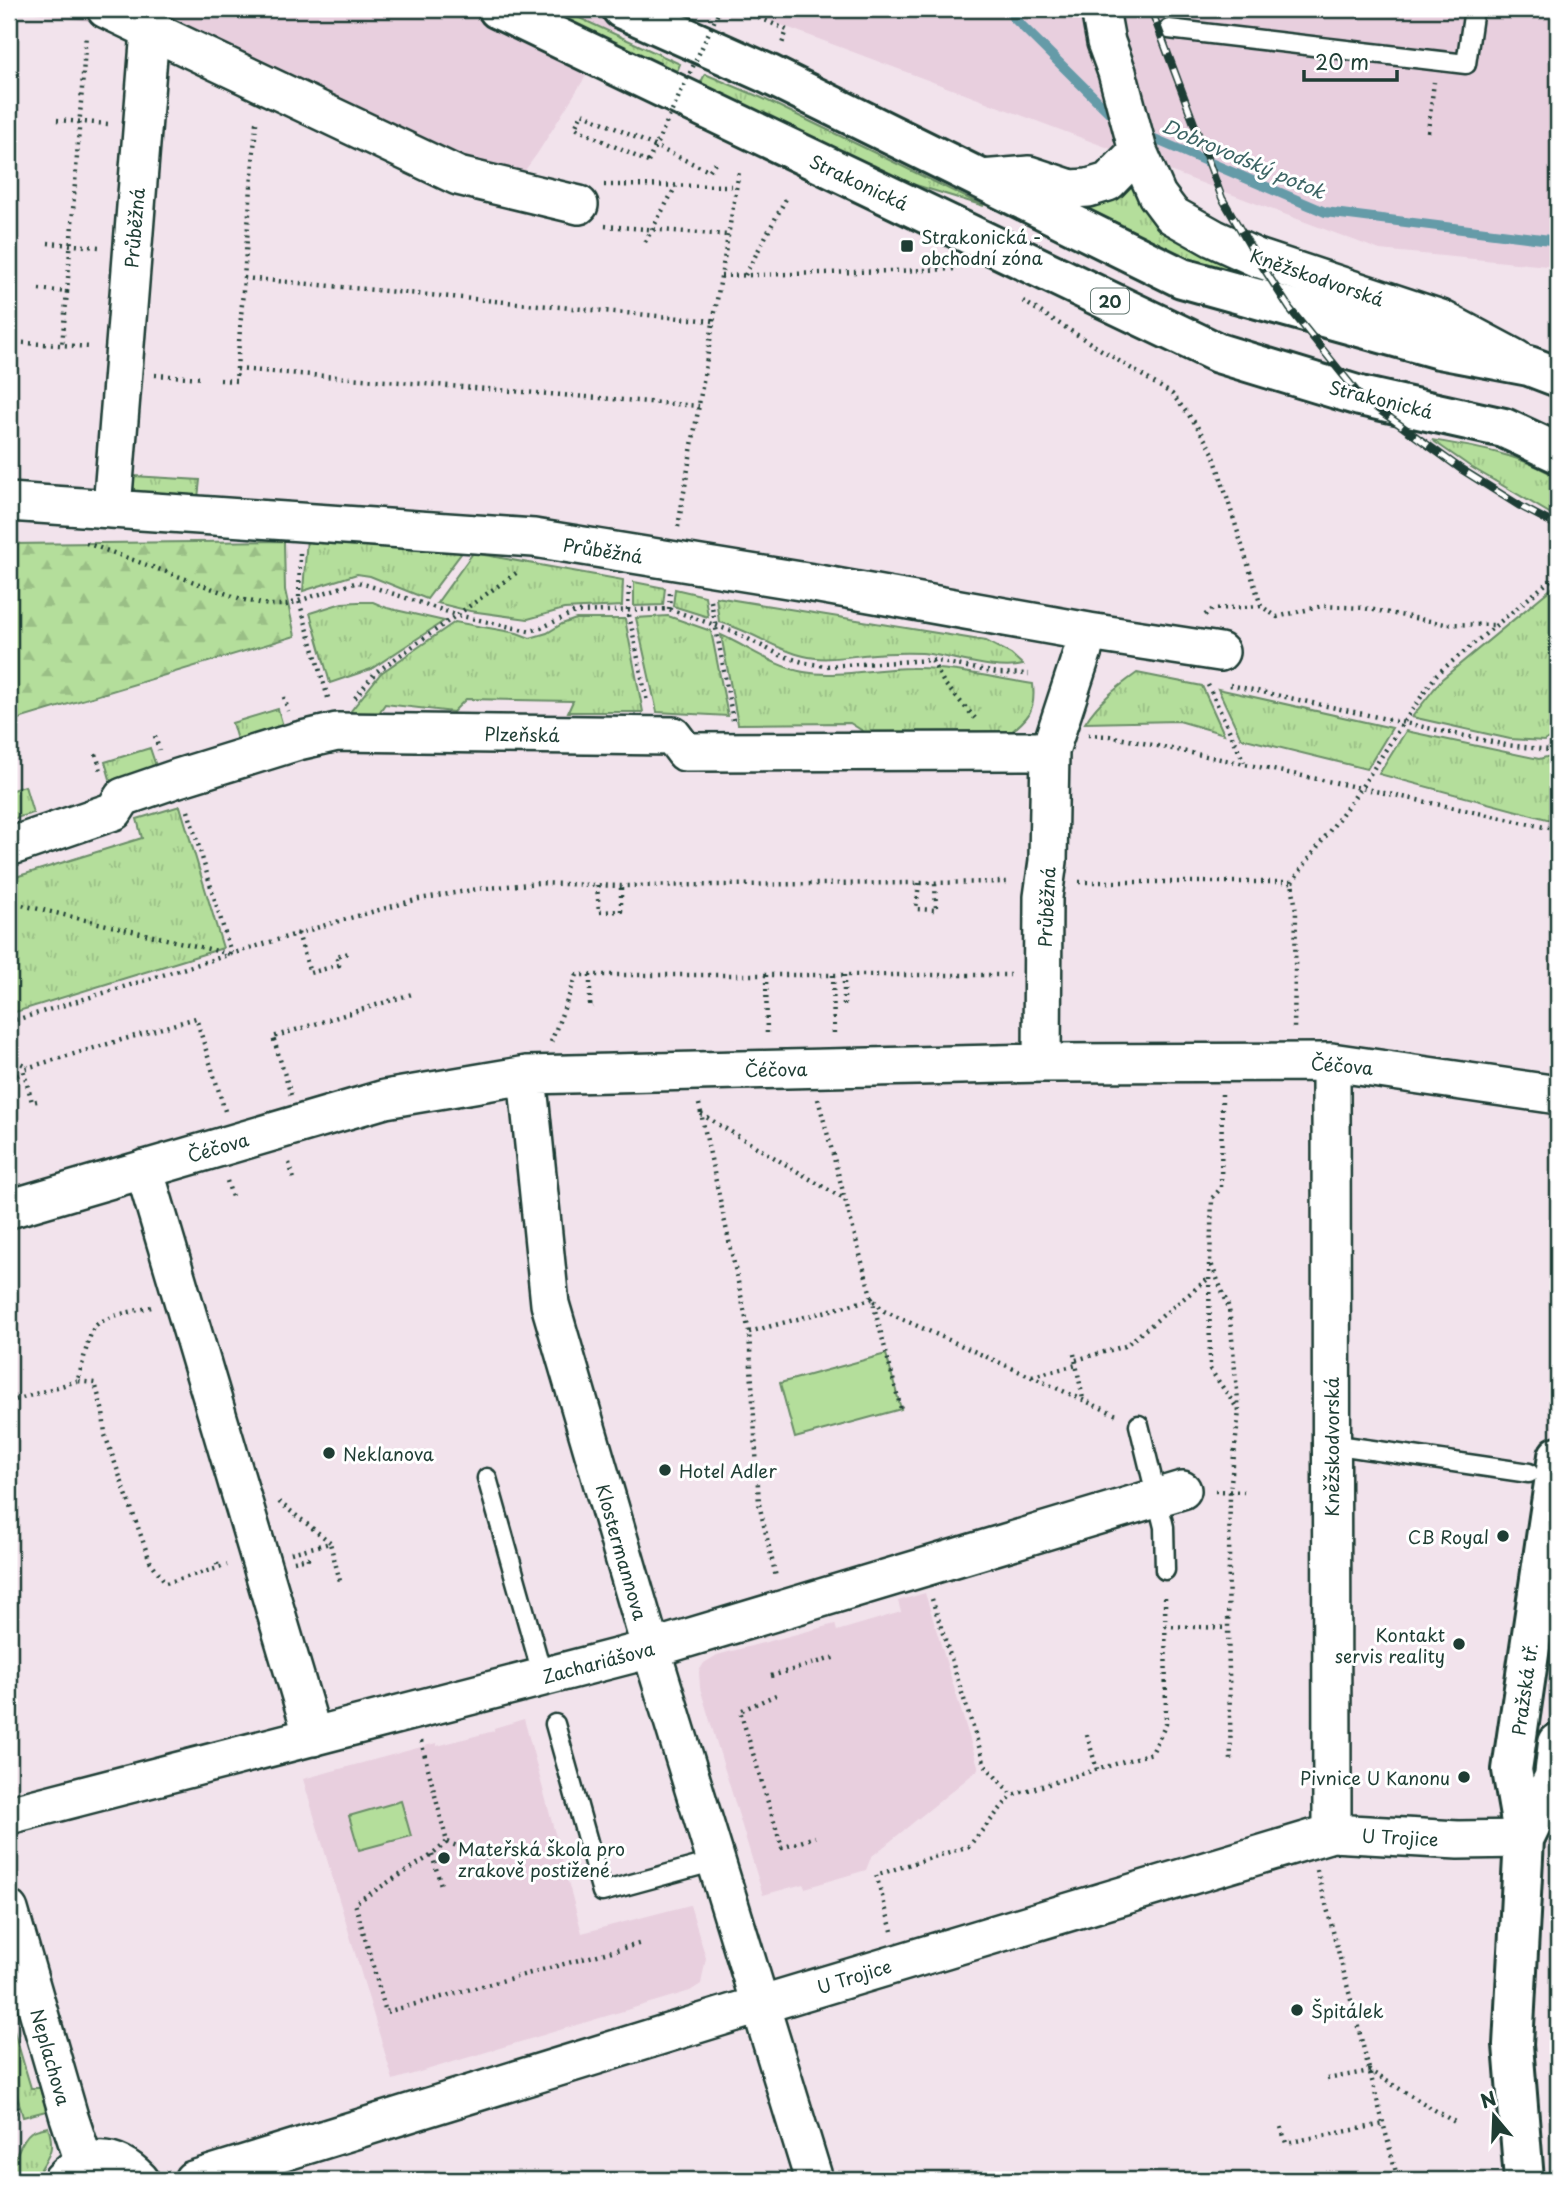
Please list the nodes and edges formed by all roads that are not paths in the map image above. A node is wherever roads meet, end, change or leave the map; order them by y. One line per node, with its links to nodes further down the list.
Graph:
1 (498, 9): 13 (main road, Strakonická / 20)
2 (622, 9): 9 (main road)
3 (1100, 9): 8 (street, Kněžskodvorská)
4 (1474, 9): 7 (lane)
5 (97, 15): 6 (street)
6 (153, 25): 10 (street); 16 (street, Průběžná)
7 (1169, 29)
8 (1138, 149): 9 (street); 11 (street, Kněžskodvorská)
9 (981, 179): 11 (main road)
10 (579, 205)
11 (1548, 368)
12 (1558, 420): 13 (main road, 20)
13 (1504, 428): 14 (main road)
14 (1558, 453)
15 (9, 502): 16 (street, Průběžná)
16 (112, 508): 17 (street, Průběžná)
17 (1089, 632): 18 (street, Průběžná); 19 (street, Průběžná)
18 (1213, 666)
19 (1053, 742): 20 (street, Plzeňská); 22 (street, Průběžná)
20 (9, 846)
21 (1331, 1062): 22 (street, Čéčova); 24 (street, Čéčova); 28 (street, Kněžskodvorská)
22 (1042, 1063): 23 (street, Čéčova)
23 (539, 1074): 25 (street, Čéčova); 33 (street, Klostermannova)
24 (1558, 1095)
25 (144, 1169): 26 (street, Čéčova); 36 (street)
26 (11, 1199)
27 (1139, 1426): 31 (lane)
28 (1331, 1444): 29 (lane); 39 (street, Kněžskodvorská)
29 (1543, 1464): 40 (main road, Pražská tř.)
30 (487, 1478): 34 (lane)
31 (1170, 1494): 32 (lane); 33 (street, Zachariášova)
32 (1165, 1570)
33 (651, 1649): 34 (street, Zachariášova); 41 (street, Klostermannova)
34 (543, 1677): 36 (street, Zachariášova)
35 (555, 1724): 41 (lane)
36 (313, 1737): 38 (street, Zachariášova)
37 (1558, 1743): 40 (main road, Pražská tř.)
38 (9, 1815)
39 (1332, 1833): 40 (street, U Trojice); 43 (street, U Trojice)
40 (1524, 1839): 48 (main road, Pražská tř.)
41 (716, 1861): 43 (street, Klostermannova)
42 (9, 1910): 44 (street, Neplachova)
43 (760, 2005): 46 (street, U Trojice); 47 (street, Klostermannova)
44 (73, 2171): 45 (street)
45 (140, 2180)
46 (193, 2180)
47 (814, 2180)
48 (1524, 2180)

